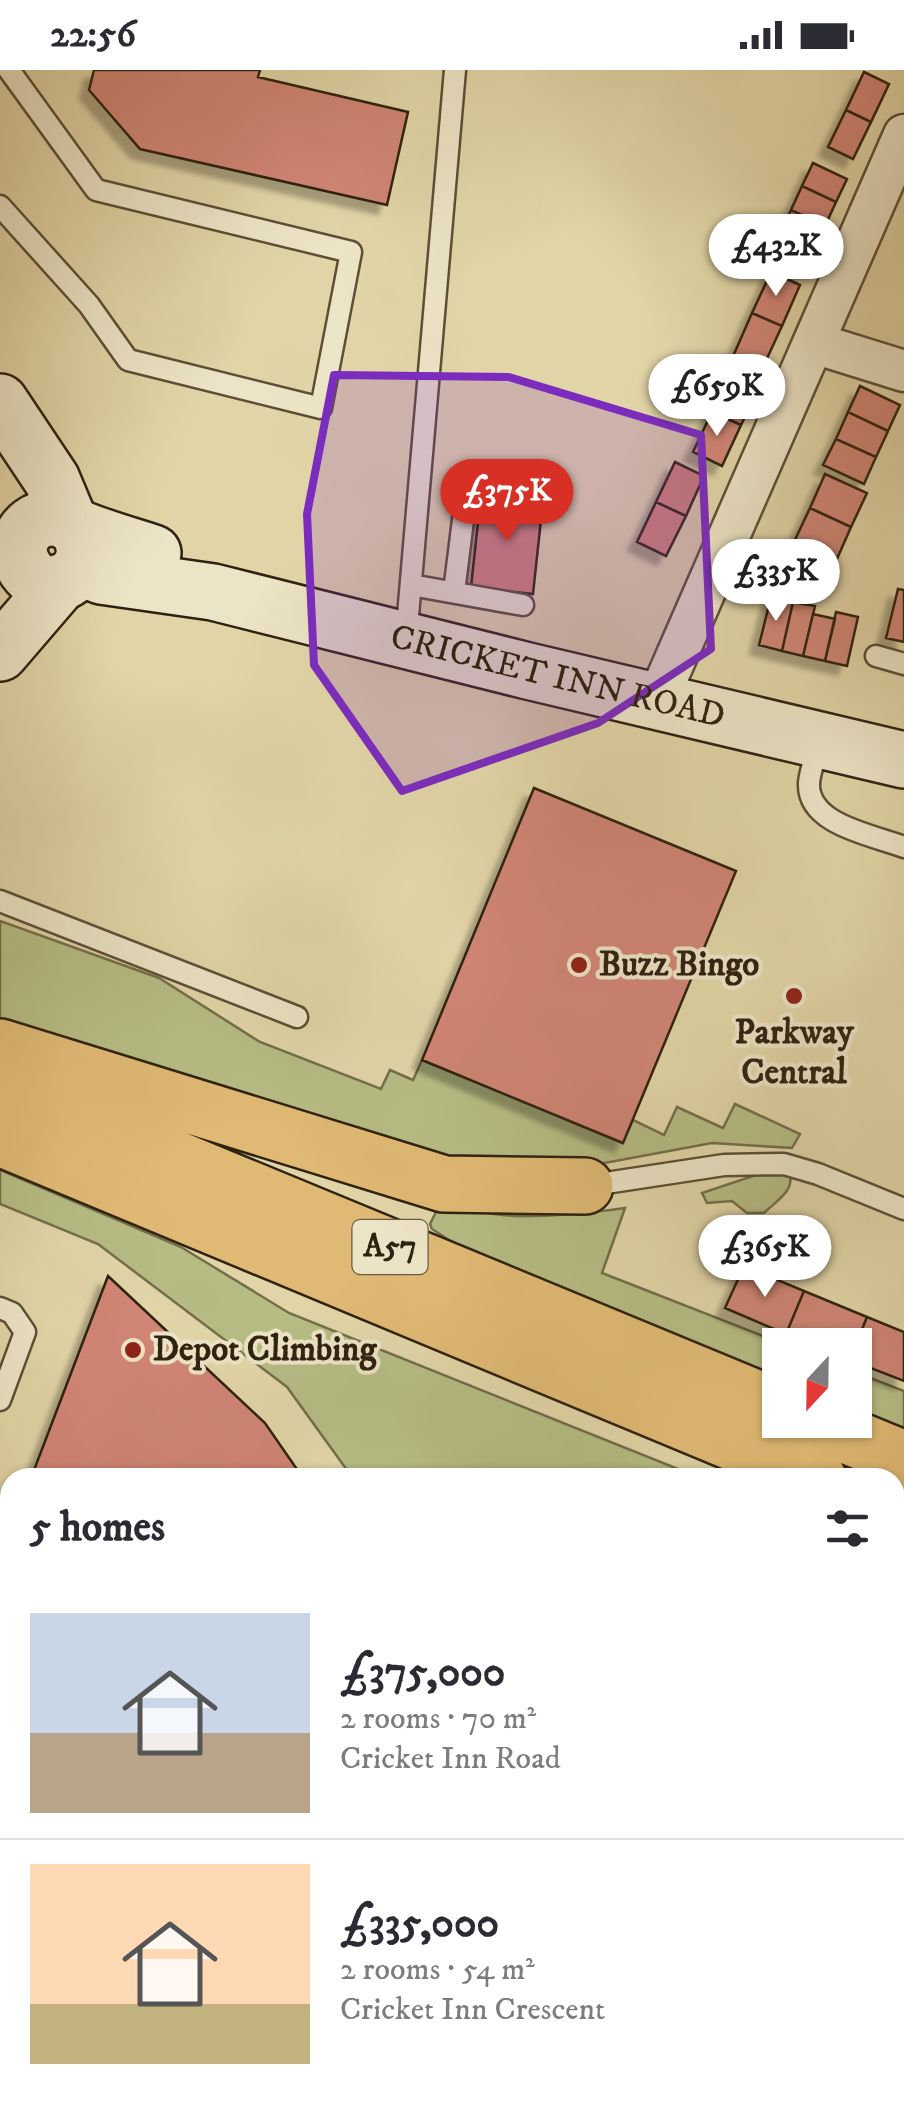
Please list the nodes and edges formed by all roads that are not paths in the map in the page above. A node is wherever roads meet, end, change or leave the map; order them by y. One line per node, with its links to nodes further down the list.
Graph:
1 (10, 70): 4 (lane)
2 (455, 70): 11 (lane)
3 (904, 136): 5 (street)
4 (0, 206)
5 (814, 343): 6 (street); 18 (street)
6 (904, 371)
7 (0, 402): 10 (street)
8 (0, 429): 10 (street)
9 (524, 477): 12 (lane)
10 (48, 552): 14 (street, CRICKET INN ROAD); 15 (street)
11 (410, 585): 12 (lane); 14 (lane)
12 (454, 592): 13 (lane)
13 (523, 605)
14 (406, 641): 18 (street, CRICKET INN ROAD)
15 (0, 653)
16 (876, 656): 17 (lane)
17 (904, 664)
18 (658, 702): 19 (street, CRICKET INN ROAD)
19 (820, 741): 20 (street, CRICKET INN ROAD); 21 (lane)
20 (904, 760)
21 (904, 847)
22 (0, 901): 23 (lane)
23 (297, 1017)
24 (0, 1048): 27 (highway)
25 (0, 1086): 31 (highway, A57)
26 (0, 1138): 34 (highway, A57)
27 (585, 1186): 28 (lane)
28 (904, 1209)
29 (0, 1308): 30 (lane)
30 (0, 1400)
31 (762, 1401)
32 (852, 1438): 33 (highway)
33 (904, 1459)
34 (794, 1468)

